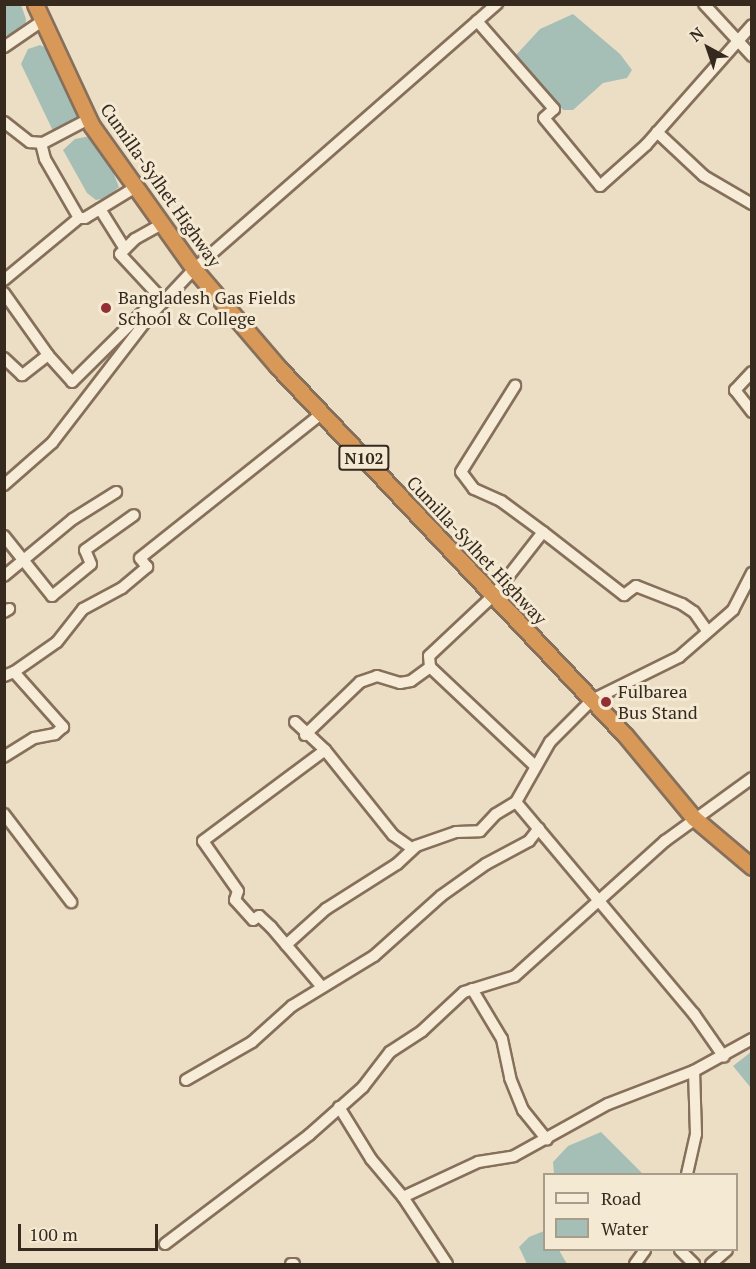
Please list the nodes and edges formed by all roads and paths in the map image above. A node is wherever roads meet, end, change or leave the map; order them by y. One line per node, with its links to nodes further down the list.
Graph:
1 (35, 4): 4 (highway, Cumilla-Sylhet Highway / N102)
2 (497, 4): 5 (street)
3 (704, 4): 7 (street)
4 (42, 21): 8 (street); 10 (highway, Cumilla-Sylhet Highway / N102)
5 (477, 21): 12 (street); 20 (street)
6 (752, 26): 7 (street)
7 (737, 43): 9 (street); 12 (street)
8 (4, 47)
9 (752, 56)
10 (89, 119): 13 (street); 14 (highway, Cumilla-Sylhet Highway / N102)
11 (4, 122): 13 (street)
12 (657, 132): 15 (street)
13 (41, 143): 17 (street)
14 (136, 187): 16 (street); 18 (highway, Cumilla-Sylhet Highway / N102)
15 (752, 204)
16 (100, 209): 17 (street); 19 (street)
17 (79, 218): 21 (street)
18 (162, 224): 19 (street); 20 (highway, Cumilla-Sylhet Highway / N102)
19 (125, 249): 23 (street)
20 (194, 269): 28 (highway, Cumilla-Sylhet Highway / N102); 29 (street)
21 (4, 280)
22 (4, 293): 23 (street)
23 (48, 356): 24 (street)
24 (4, 358)
25 (752, 372): 27 (street)
26 (514, 386): 32 (street)
27 (752, 412)
28 (322, 413): 37 (highway, Cumilla-Sylhet Highway / N102); 40 (street)
29 (4, 485)
30 (116, 492): 34 (street)
31 (134, 515): 34 (street)
32 (543, 532): 37 (street); 38 (street)
33 (4, 536): 34 (street)
34 (26, 559): 36 (street)
35 (752, 573): 38 (street)
36 (4, 576)
37 (493, 596): 39 (street); 41 (highway, Cumilla-Sylhet Highway / N102)
38 (708, 632): 41 (street)
39 (430, 667): 43 (street); 46 (street)
40 (9, 674): 45 (street)
41 (592, 700): 46 (street); 50 (highway, Cumilla-Sylhet Highway / N102)
42 (295, 722): 43 (street)
43 (305, 735): 44 (street)
44 (325, 750): 52 (street); 56 (street)
45 (4, 757)
46 (535, 766): 48 (street)
47 (752, 778): 50 (street)
48 (516, 802): 51 (street); 52 (street)
49 (4, 814): 55 (street)
50 (694, 818): 53 (highway, Cumilla-Sylhet Highway / N102); 54 (street)
51 (539, 828): 54 (street); 57 (street)
52 (413, 849): 56 (street)
53 (752, 867)
54 (596, 901): 58 (street); 60 (street)
55 (71, 902)
56 (286, 945): 57 (street)
57 (322, 987): 62 (street)
58 (472, 989): 63 (street); 64 (street)
59 (752, 1039): 60 (street)
60 (724, 1057): 61 (street)
61 (694, 1071): 64 (street); 65 (street)
62 (186, 1080)
63 (339, 1107): 66 (street); 67 (street)
64 (547, 1140): 66 (street)
65 (687, 1173)
66 (403, 1197): 71 (street)
67 (165, 1244)
68 (644, 1251): 72 (street)
69 (681, 1251): 73 (street)
70 (726, 1251): 74 (street)
71 (447, 1264)
72 (635, 1264)
73 (694, 1264)
74 (711, 1264)

